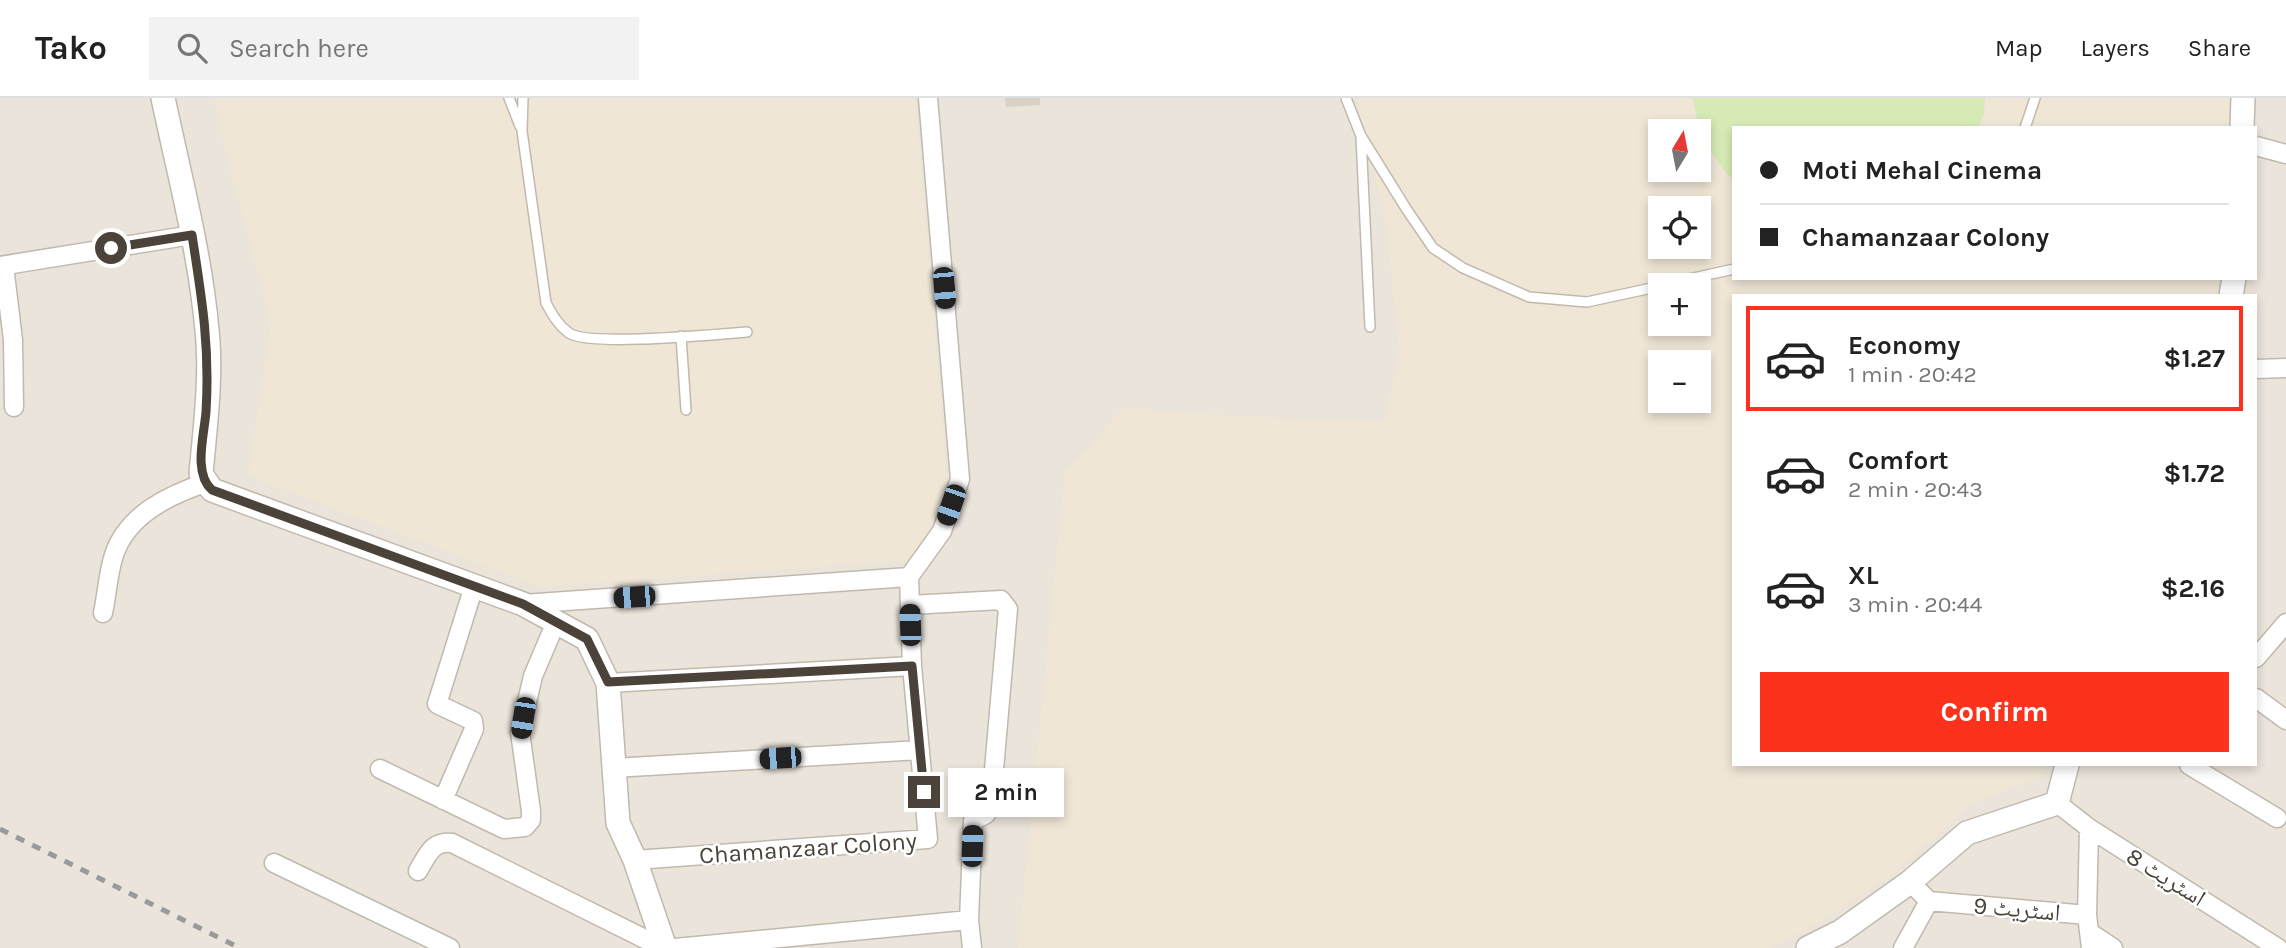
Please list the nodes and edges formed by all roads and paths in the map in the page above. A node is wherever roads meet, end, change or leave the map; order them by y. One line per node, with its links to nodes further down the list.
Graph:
1 (163, 98): 14 (street)
2 (509, 98): 10 (lane)
3 (523, 98): 10 (lane)
4 (928, 98): 27 (street)
5 (1346, 98): 11 (lane)
6 (2035, 98): 8 (lane)
7 (2244, 98): 9 (street)
8 (2026, 126)
9 (2242, 126)
10 (522, 131): 21 (lane)
11 (1361, 136): 18 (lane); 19 (lane)
12 (2257, 146): 13 (street)
13 (2286, 154)
14 (192, 235): 15 (street); 26 (street)
15 (2, 266): 24 (street)
16 (1732, 269): 17 (lane)
17 (1711, 274)
18 (1648, 288)
19 (1370, 327)
20 (747, 332): 21 (lane)
21 (681, 336): 25 (lane)
22 (2286, 368): 23 (street)
23 (2257, 369)
24 (14, 407)
25 (686, 410)
26 (205, 483): 28 (street); 31 (street)
27 (909, 578): 29 (street); 30 (street, Chamanzaar Colony)
28 (474, 586): 29 (street); 44 (street)
29 (523, 604): 32 (street)
30 (910, 605): 35 (street, Chamanzaar Colony); 53 (street)
31 (103, 613)
32 (556, 622): 36 (street); 44 (street)
33 (2286, 623): 34 (street)
34 (2257, 657)
35 (912, 666): 36 (street); 39 (street, Chamanzaar Colony)
36 (608, 682): 42 (street)
37 (2257, 699): 38 (street)
38 (2286, 720)
39 (920, 750): 42 (street); 48 (street, Chamanzaar Colony)
40 (2067, 766): 45 (street)
41 (2191, 766): 46 (street)
42 (612, 768): 48 (street)
43 (380, 769): 44 (street)
44 (443, 800)
45 (2057, 803): 47 (street, اسٹریٹ 8); 51 (street)
46 (2277, 818)
47 (2089, 828): 54 (street, اسٹریٹ 9); 62 (street, اسٹریٹ 8)
48 (635, 860): 56 (street)
49 (274, 863): 55 (street)
50 (418, 871): 56 (street)
51 (1910, 882): 52 (street); 59 (street)
52 (1929, 901): 54 (street, اسٹریٹ 9); 60 (street)
53 (969, 920): 57 (street); 58 (street)
54 (2089, 932): 61 (street)
55 (450, 948)
56 (664, 948)
57 (675, 948)
58 (972, 948)
59 (1808, 948)
60 (1903, 948)
61 (2113, 948)
62 (2278, 948)

